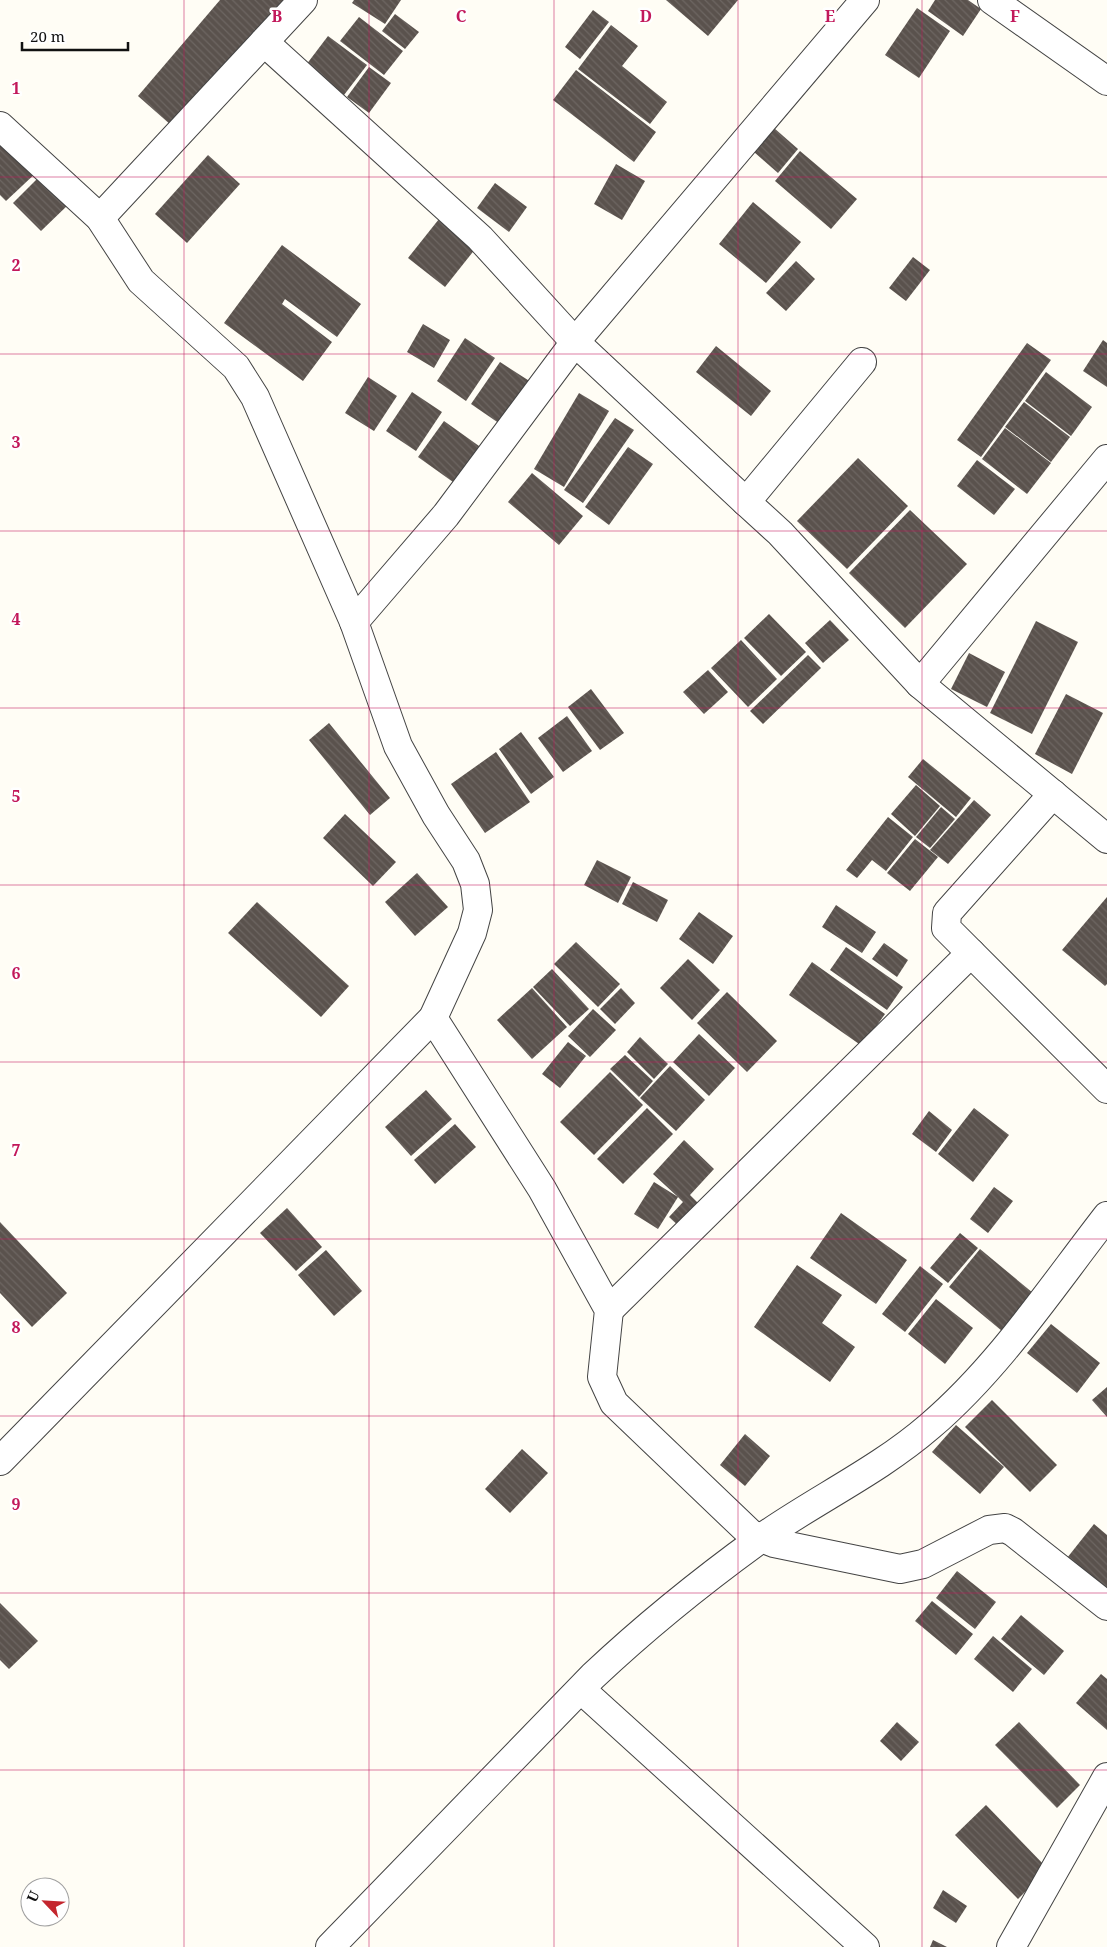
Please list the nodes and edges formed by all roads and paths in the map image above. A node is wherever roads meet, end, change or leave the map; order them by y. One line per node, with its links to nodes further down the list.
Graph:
1 (303, 0): 4 (street)
2 (865, 0): 8 (street)
3 (992, 0): 5 (street)
4 (264, 42): 7 (street); 8 (street)
5 (1107, 80)
6 (0, 126): 7 (street)
7 (100, 218): 12 (street)
8 (575, 342): 11 (street); 12 (street)
9 (862, 362): 11 (street)
10 (1107, 459): 13 (street)
11 (746, 502): 13 (street)
12 (354, 622): 17 (street)
13 (920, 684): 14 (street)
14 (1053, 794): 15 (street); 16 (street)
15 (1107, 839)
16 (971, 953): 18 (street); 20 (street)
17 (433, 1018): 20 (street); 21 (street)
18 (1107, 1089)
19 (1107, 1216): 22 (street)
20 (609, 1310): 22 (street)
21 (0, 1461)
22 (760, 1539): 23 (street); 24 (street)
23 (1107, 1606)
24 (583, 1688): 26 (street); 27 (street)
25 (1107, 1777): 28 (street)
26 (330, 1947)
27 (865, 1947)
28 (1011, 1947)

